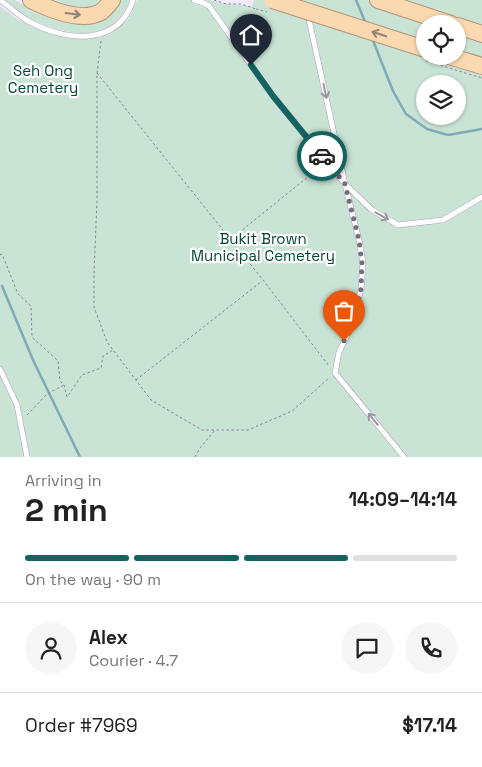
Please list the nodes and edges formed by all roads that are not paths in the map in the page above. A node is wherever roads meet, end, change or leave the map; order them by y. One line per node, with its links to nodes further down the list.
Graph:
1 (0, 0): 4 (lane)
2 (31, 0): 3 (highway, one-way to 3)
3 (112, 0)
4 (133, 0)
5 (194, 0): 15 (lane)
6 (272, 0): 12 (highway, one-way to 6, bridge)
7 (304, 0): 15 (lane, one-way to 15)
8 (378, 0): 9 (highway)
9 (424, 15)
10 (466, 29): 11 (highway)
11 (482, 34)
12 (416, 46)
13 (466, 61): 14 (highway)
14 (482, 66)
15 (345, 184): 16 (lane, one-way to 16); 19 (lane, one-way to 15)
16 (482, 197)
17 (0, 369): 18 (lane)
18 (27, 457)
19 (404, 457)

